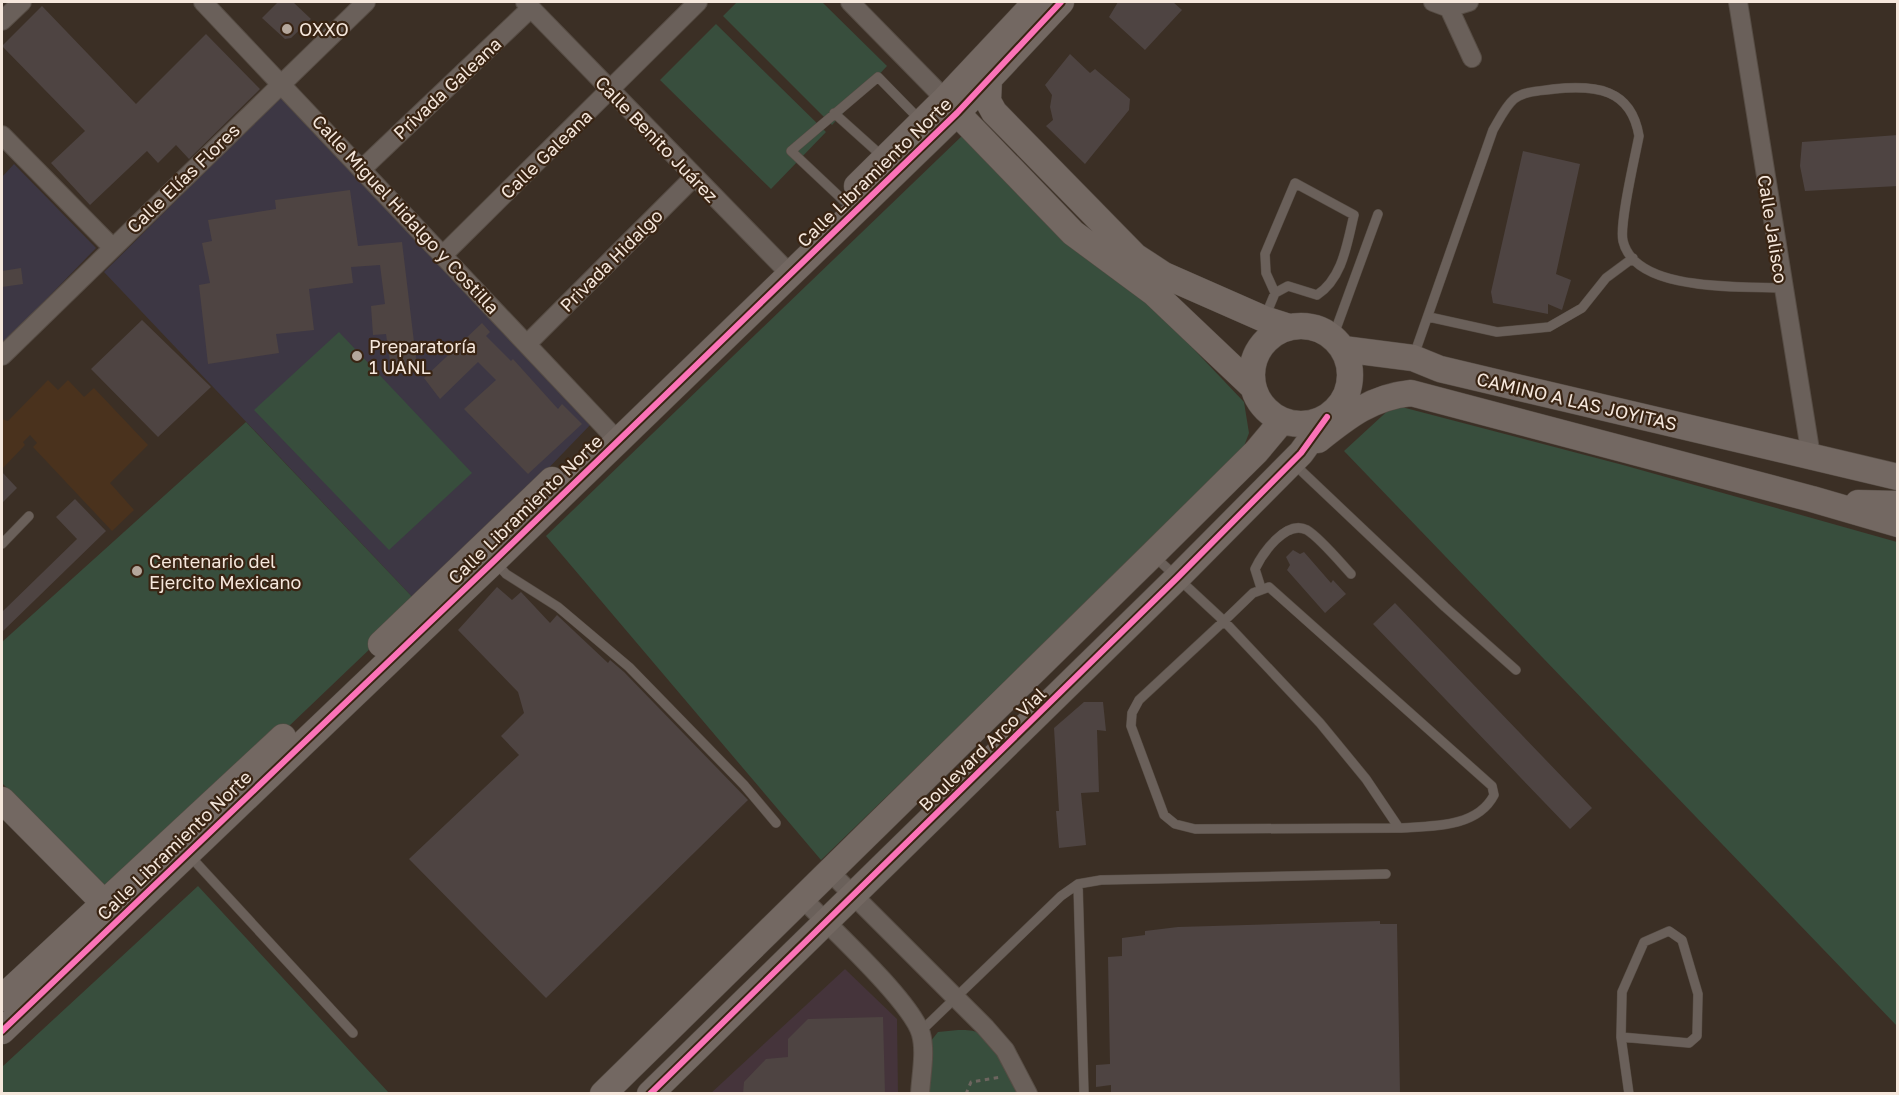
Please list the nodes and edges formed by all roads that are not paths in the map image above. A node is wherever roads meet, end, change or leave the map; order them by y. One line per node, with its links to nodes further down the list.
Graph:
1 (22, 2): 12 (street)
2 (203, 2): 15 (street, Calle Miguel Hidalgo y Costilla)
3 (366, 2): 15 (street, Calle Elías Flores)
4 (698, 2): 16 (street, Calle Galeana)
5 (850, 2): 17 (street)
6 (1036, 2): 17 (street, Calle Libramiento Norte)
7 (1061, 2): 14 (street, Calle Libramiento Norte)
8 (1469, 2): 11 (street)
9 (1738, 2): 31 (street, Calle Jalisco)
10 (528, 5): 16 (street, Calle Benito Juárez); 22 (street, Privada Galeana)
11 (1441, 5): 13 (street)
12 (2, 21)
13 (1472, 58)
14 (989, 78): 17 (street, Calle Libramiento Norte); 28 (street)
15 (282, 82): 22 (street, Calle Miguel Hidalgo y Costilla); 26 (street, Calle Elías Flores)
16 (610, 92): 23 (street, Calle Benito Juárez); 27 (street, Calle Galeana)
17 (951, 106): 19 (street, Calle Libramiento Norte); 28 (street); 30 (street, Calle Libramiento Norte); 40 (street)
18 (834, 113): 19 (lane); 21 (lane); 24 (lane)
19 (921, 121): 21 (street, Calle Libramiento Norte)
20 (2, 135): 26 (street)
21 (884, 158): 24 (street, Calle Libramiento Norte)
22 (363, 168): 27 (street, Calle Miguel Hidalgo y Costilla)
23 (694, 177): 30 (street, Calle Benito Juárez); 36 (street, Privada Hidalgo)
24 (843, 200): 30 (street, Calle Libramiento Norte)
25 (1378, 214): 37 (lane)
26 (112, 247): 38 (street, Calle Elías Flores)
27 (444, 254): 36 (street, Calle Miguel Hidalgo y Costilla)
28 (1135, 256): 34 (street)
29 (1633, 258): 31 (lane); 33 (lane); 33 (lane)
30 (784, 269): 43 (street, Calle Libramiento Norte)
31 (1783, 288): 44 (street, Calle Jalisco)
32 (1275, 293): 32 (lane); 34 (lane)
33 (1429, 317): 39 (lane)
34 (1264, 319): 35 (street)
35 (1289, 327): 37 (street); 40 (street)
36 (528, 343): 43 (street, Calle Miguel Hidalgo y Costilla)
37 (1338, 343): 39 (street, CAMINO A LAS JOYITAS); 41 (street)
38 (2, 356)
39 (1413, 358): 44 (street, CAMINO A LAS JOYITAS)
40 (1253, 387): 42 (street)
41 (1327, 417): 42 (street); 45 (street, Boulevard Arco Vial)
42 (1282, 421): 52 (street, Boulevard Arco Vial)
43 (612, 434): 53 (street, Calle Libramiento Norte); 60 (street, Calle Libramiento Norte)
44 (1811, 456): 46 (street, CAMINO A LAS JOYITAS)
45 (1297, 458): 47 (street); 55 (street, Boulevard Arco Vial); 58 (lane)
46 (1898, 477)
47 (1824, 502): 48 (street); 50 (street)
48 (1898, 504)
49 (29, 516): 51 (lane)
50 (1898, 524)
51 (2, 544)
52 (1153, 555): 55 (lane); 64 (street, Boulevard Arco Vial)
53 (494, 561): 60 (street, Calle Libramiento Norte); 61 (lane)
54 (1351, 574): 56 (lane)
55 (1177, 578): 57 (lane); 67 (street, Boulevard Arco Vial)
56 (1261, 588): 57 (lane); 62 (lane)
57 (1224, 621): 62 (lane); 62 (lane)
58 (1516, 670)
59 (2, 800): 69 (street)
60 (217, 812): 63 (street, Calle Libramiento Norte); 69 (street, Calle Libramiento Norte)
61 (776, 824)
62 (1399, 828)
63 (187, 853): 69 (street, Calle Libramiento Norte); 75 (lane)
64 (830, 872): 67 (street); 68 (street, Boulevard Arco Vial)
65 (1386, 874): 66 (lane)
66 (1078, 884): 72 (lane); 81 (lane)
67 (855, 895): 70 (street, Boulevard Arco Vial); 72 (street)
68 (804, 899): 70 (street); 77 (street, Boulevard Arco Vial)
69 (112, 911): 71 (street, Calle Libramiento Norte); 73 (street, Calle Libramiento Norte)
70 (827, 923): 74 (street); 78 (street, Boulevard Arco Vial)
71 (2, 999)
72 (957, 999): 74 (lane); 80 (street)
73 (2, 1031)
74 (920, 1032): 79 (street)
75 (353, 1033)
76 (1621, 1037): 76 (lane); 82 (lane)
77 (603, 1094)
78 (650, 1094)
79 (920, 1094)
80 (1028, 1094)
81 (1084, 1094)
82 (1629, 1094)

